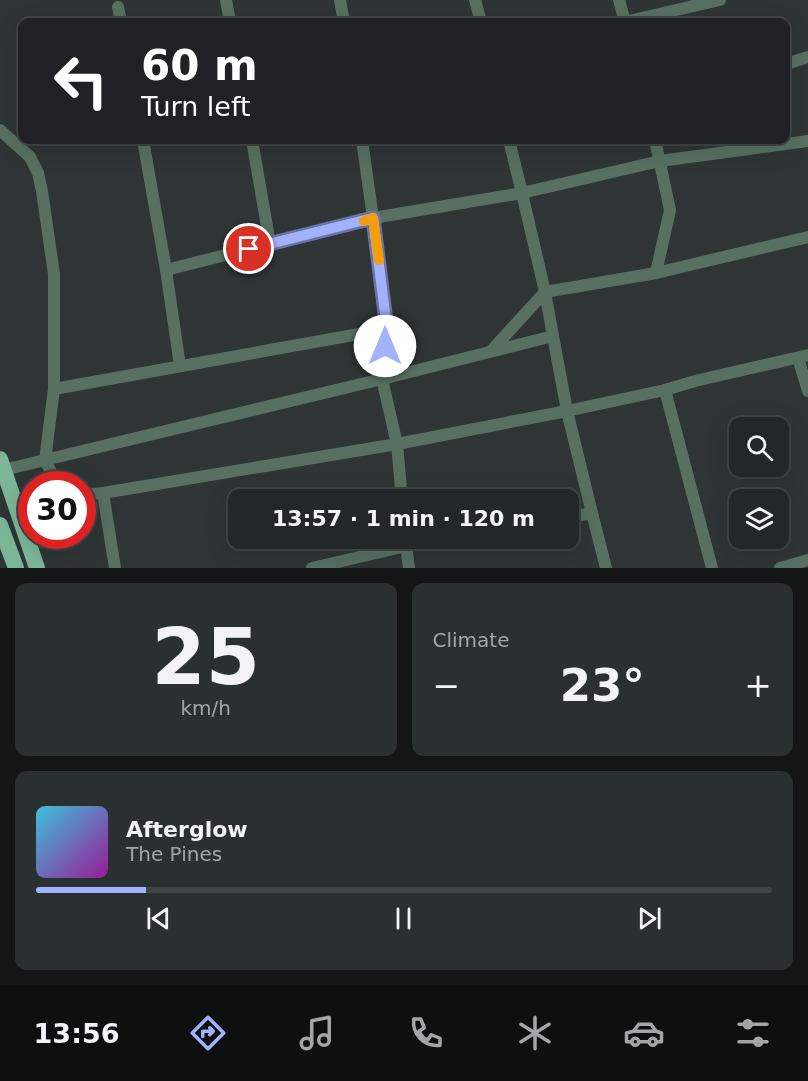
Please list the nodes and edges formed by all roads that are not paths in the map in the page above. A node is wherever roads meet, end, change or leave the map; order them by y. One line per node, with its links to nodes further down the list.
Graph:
1 (226, 0): 8 (street)
2 (340, 0): 9 (street)
3 (475, 0): 10 (street)
4 (619, 0): 11 (street)
5 (720, 0): 12 (street)
6 (118, 7): 7 (street)
7 (120, 18)
8 (229, 18)
9 (343, 18)
10 (480, 18)
11 (624, 18)
12 (642, 18)
13 (808, 57): 14 (street)
14 (790, 63)
15 (0, 130): 38 (street)
16 (808, 141): 17 (street)
17 (790, 143)
18 (144, 144): 29 (street)
19 (253, 144): 28 (street)
20 (363, 144): 26 (street)
21 (510, 144): 25 (street)
22 (656, 144): 24 (street)
23 (785, 144): 24 (street)
24 (660, 160): 25 (street); 30 (street)
25 (522, 193): 26 (street); 31 (street)
26 (373, 218): 28 (street); 32 (street)
27 (808, 237): 30 (street)
28 (270, 244): 29 (street)
29 (166, 270): 36 (street)
30 (656, 273): 31 (street)
31 (545, 292): 33 (street); 34 (street)
32 (387, 329): 36 (street); 37 (street)
33 (553, 336): 34 (street); 41 (street)
34 (491, 351): 37 (street)
35 (803, 356): 39 (street); 40 (street)
36 (180, 366): 38 (street)
37 (382, 379): 42 (street); 43 (street)
38 (54, 389): 43 (street)
39 (665, 390): 41 (street); 62 (street)
40 (808, 391)
41 (567, 411): 42 (street); 49 (street)
42 (397, 444): 46 (street); 47 (street)
43 (45, 460): 44 (street); 45 (street)
44 (2, 465): 57 (highway)
45 (50, 471)
46 (401, 489)
47 (103, 493): 48 (street); 58 (street)
48 (96, 494)
49 (592, 513): 50 (street); 61 (street)
50 (579, 515)
51 (0, 525): 56 (highway)
52 (381, 549): 59 (street)
53 (407, 549): 60 (street)
54 (808, 560): 55 (street)
55 (787, 567)
56 (16, 568)
57 (37, 568)
58 (116, 568)
59 (312, 568)
60 (409, 568)
61 (606, 568)
62 (712, 568)

